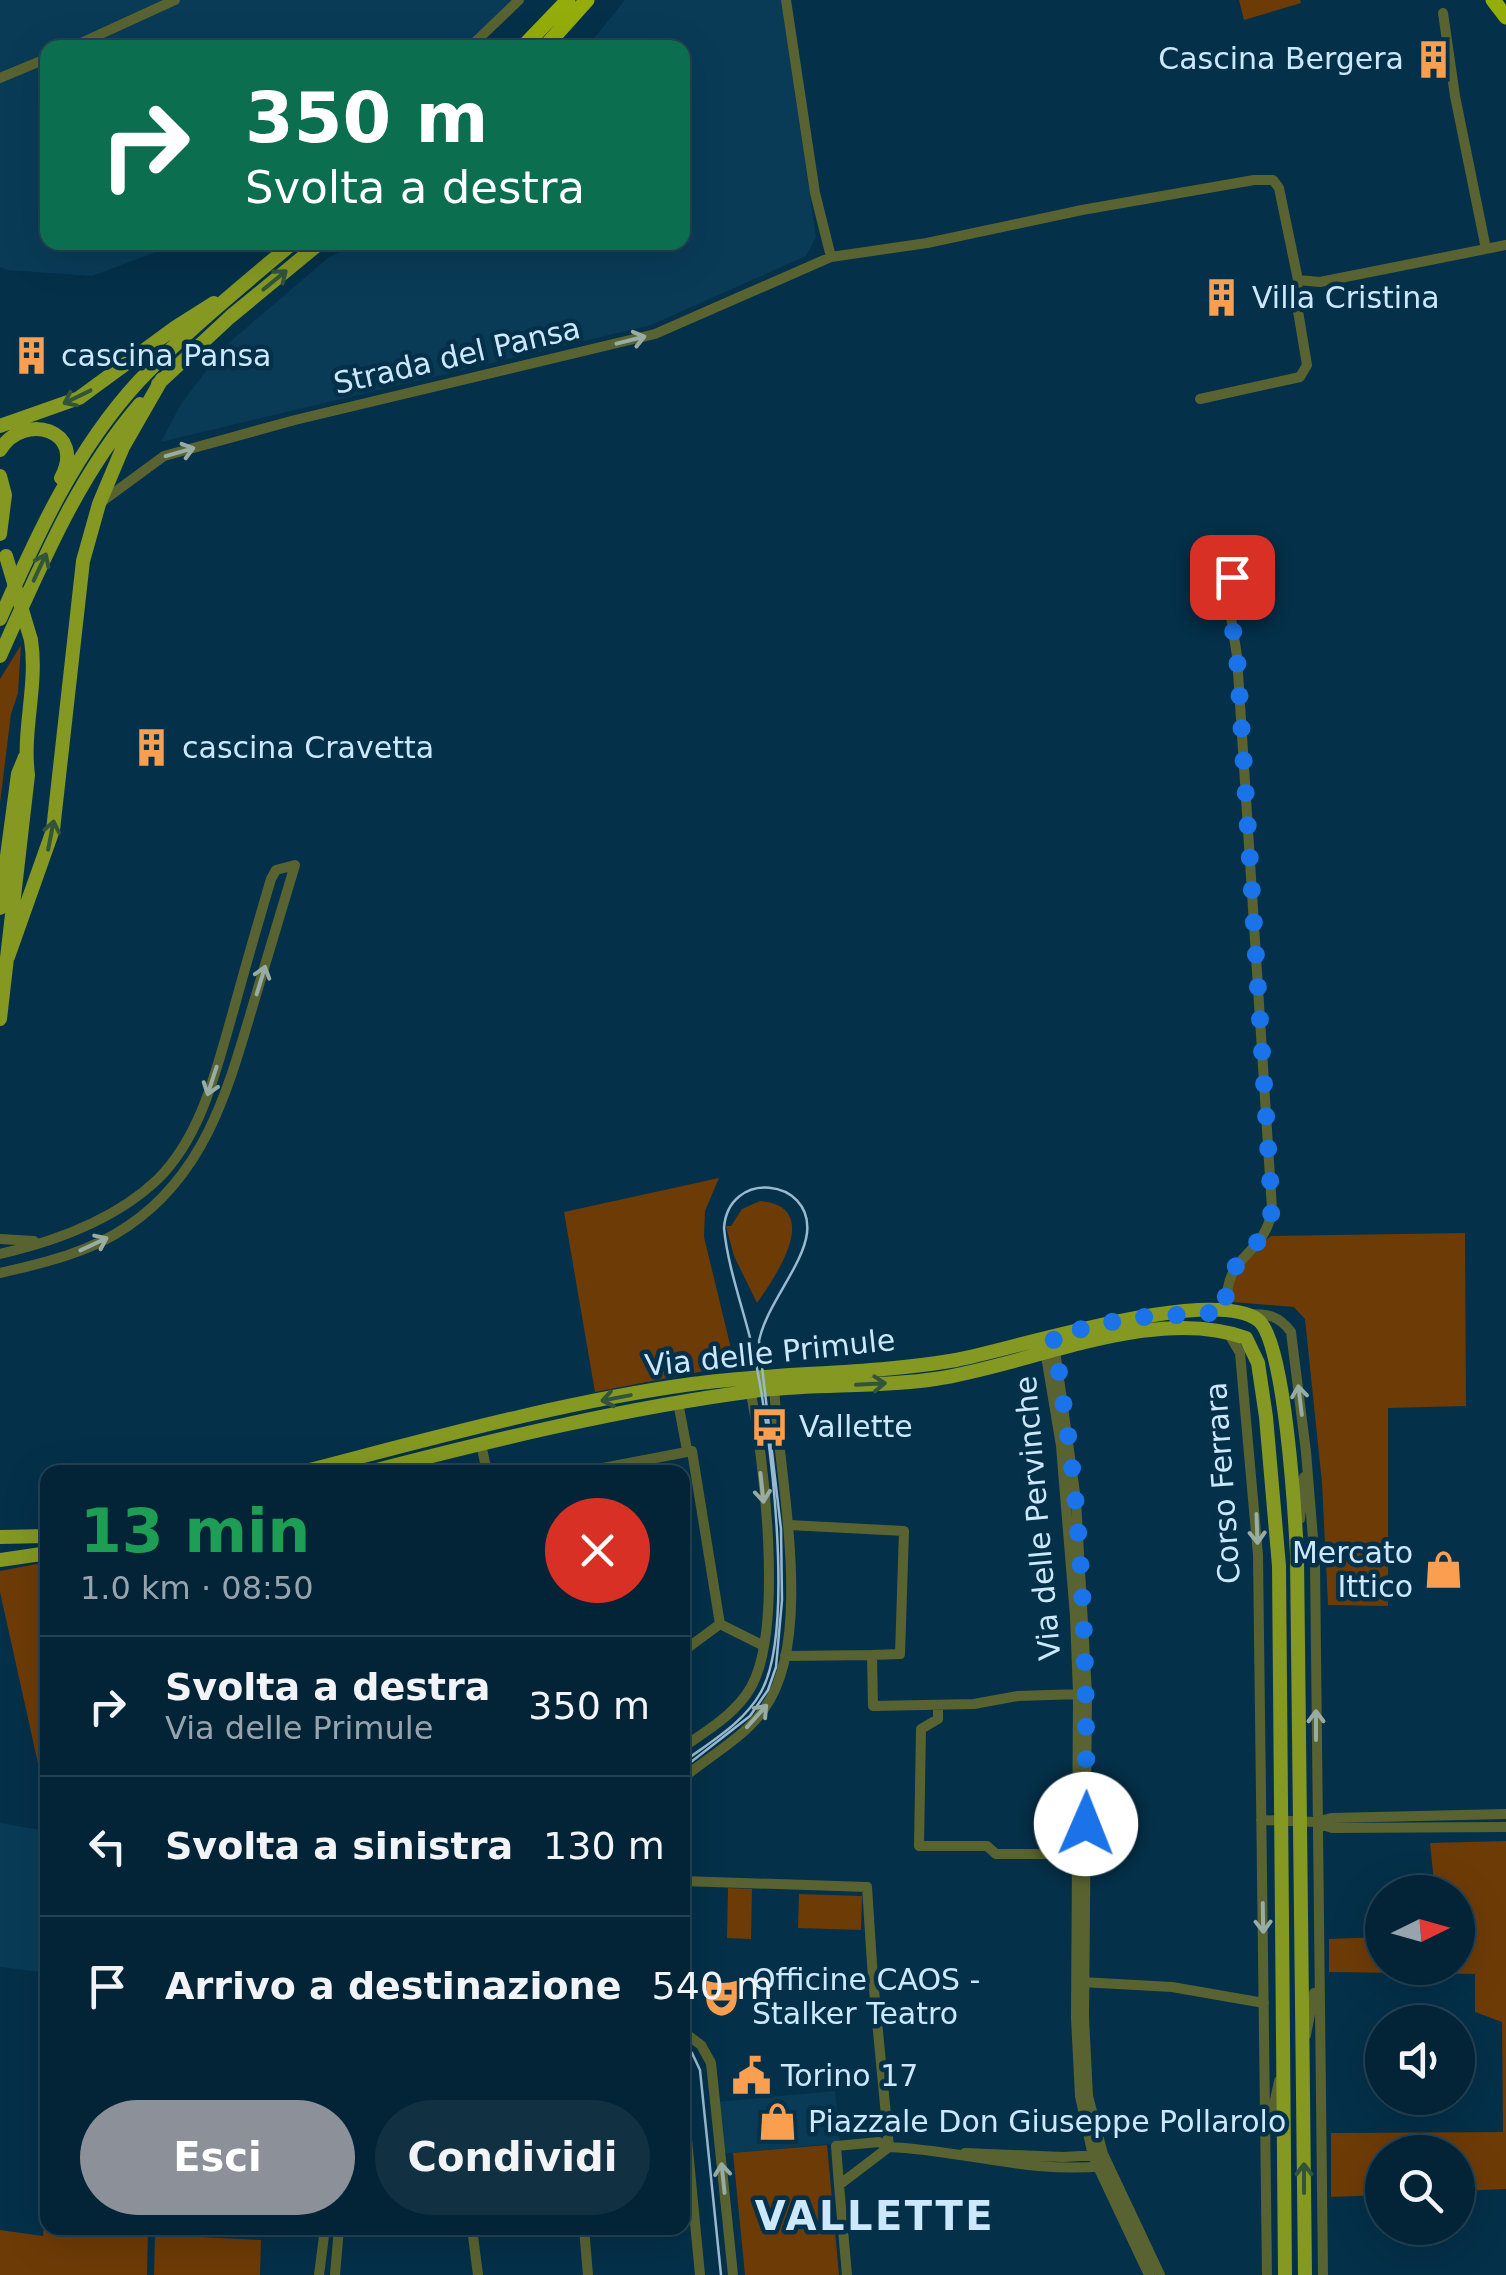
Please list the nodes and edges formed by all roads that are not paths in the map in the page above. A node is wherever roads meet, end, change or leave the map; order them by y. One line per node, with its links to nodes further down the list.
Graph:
1 (174, 0): 9 (street)
2 (519, 0): 12 (street)
3 (568, 0): 13 (highway)
4 (586, 0): 14 (highway)
5 (786, 0): 21 (street)
6 (1492, 0): 8 (highway)
7 (1443, 13): 18 (street)
8 (1506, 17)
9 (99, 34): 10 (street); 11 (street)
10 (87, 40)
11 (101, 40)
12 (476, 40)
13 (530, 40)
14 (551, 40)
15 (40, 61): 16 (street)
16 (0, 78)
17 (1506, 245): 18 (street)
18 (1486, 249): 22 (street)
19 (285, 250): 23 (main road)
20 (310, 250): 24 (main road, one-way to 20)
21 (830, 257): 22 (street, Strada del Pansa); 30 (street, Strada del Pansa, one-way to 21)
22 (1298, 280): 26 (street)
23 (245, 284): 24 (main road); 27 (main road, one-way to 27)
24 (227, 310): 25 (main road); 32 (main road)
25 (162, 379): 30 (main road); 35 (main road, one-way to 25)
26 (1200, 400)
27 (5, 424)
28 (0, 450): 32 (main road)
29 (0, 476): 31 (main road)
30 (99, 504): 41 (main road, one-way to 30)
31 (0, 534): 36 (main road, bridge)
32 (32, 546): 34 (main road)
33 (1232, 577): 47 (street)
34 (0, 618)
35 (0, 656)
36 (26, 756): 37 (main road); 39 (main road)
37 (16, 788): 38 (main road); 39 (main road)
38 (0, 815)
39 (8, 841): 40 (main road); 41 (main road)
40 (0, 908)
41 (10, 925): 42 (main road)
42 (0, 1019)
43 (0, 1238): 44 (street)
44 (40, 1242): 45 (street); 46 (street, one-way to 44)
45 (0, 1254)
46 (0, 1273)
47 (1226, 1312): 48 (main road, Via delle Primule); 50 (main road, Via delle Primule)
48 (1247, 1314): 56 (street, Corso Ferrara, one-way to 48); 66 (main road, Corso Ferrara)
49 (1227, 1331): 50 (main road, Via delle Primule); 78 (street, Corso Ferrara, one-way to 78); 79 (main road, Corso Ferrara)
50 (1049, 1345): 51 (main road, Via delle Primule); 73 (street, Via delle Pervinche)
51 (774, 1381): 52 (main road, Via delle Primule); 61 (street)
52 (749, 1384): 53 (main road, Via delle Primule); 54 (main road, Via delle Primule, one-way to 54); 70 (street, one-way to 70)
53 (678, 1402): 54 (main road, Via delle Primule); 55 (street, Via delle Primule)
54 (479, 1436): 57 (main road, Via delle Primule); 58 (main road, Via delle Primule); 59 (street)
55 (686, 1450): 60 (street); 68 (street, Via delle Primule)
56 (1306, 1452): 66 (street, Corso Ferrara); 80 (street, Corso Ferrara, one-way to 56)
57 (336, 1465)
58 (391, 1465)
59 (485, 1465)
60 (615, 1465)
61 (789, 1525): 71 (street); 72 (street)
62 (0, 1536): 63 (main road)
63 (40, 1537)
64 (40, 1538): 67 (main road)
65 (40, 1554): 67 (main road)
66 (1298, 1555): 80 (main road, Corso Ferrara)
67 (1, 1557)
68 (720, 1624): 69 (street); 70 (street)
69 (690, 1646)
70 (764, 1646): 75 (street)
71 (872, 1655): 72 (street); 74 (street, Via delle Pervinche)
72 (785, 1656): 76 (street, one-way to 72)
73 (1083, 1694): 74 (street, Via delle Pervinche); 82 (street, Via delle Pervinche)
74 (938, 1704): 82 (street)
75 (690, 1742)
76 (690, 1772)
77 (1506, 1814): 80 (street)
78 (1261, 1820): 79 (street); 86 (street, Corso Ferrara, one-way to 86)
79 (1282, 1820): 80 (street); 89 (main road, Corso Ferrara)
80 (1309, 1822): 81 (street); 84 (street, Corso Ferrara); 88 (main road, Corso Ferrara)
81 (1506, 1827)
82 (1081, 1854): 85 (street, Via delle Pervinche)
83 (690, 1882): 91 (street)
84 (1319, 1968): 88 (street, Corso Ferrara); 111 (street, Corso Ferrara)
85 (1081, 1982): 86 (street); 92 (street, Via delle Pervinche)
86 (1264, 2002): 90 (street, Corso Ferrara)
87 (690, 2037): 104 (street, one-way to 87)
88 (1303, 2046): 110 (main road, Corso Ferrara, one-way to 88)
89 (1283, 2060): 90 (street, Corso Ferrara); 109 (main road, Corso Ferrara)
90 (1266, 2141): 108 (street, Corso Ferrara)
91 (890, 2147): 92 (street); 94 (street); 94 (street)
92 (1101, 2161): 106 (street, Via delle Pervinche); 107 (street, Via delle Pervinche)
93 (690, 2171): 103 (street)
94 (838, 2184): 105 (street)
95 (325, 2235): 99 (street)
96 (338, 2235): 100 (street)
97 (473, 2235): 101 (street)
98 (585, 2235): 102 (street)
99 (320, 2275)
100 (335, 2275)
101 (478, 2275)
102 (588, 2275)
103 (700, 2275)
104 (733, 2275)
105 (847, 2275)
106 (1149, 2275)
107 (1160, 2275)
108 (1267, 2275)
109 (1285, 2275)
110 (1304, 2275)
111 (1323, 2275)

